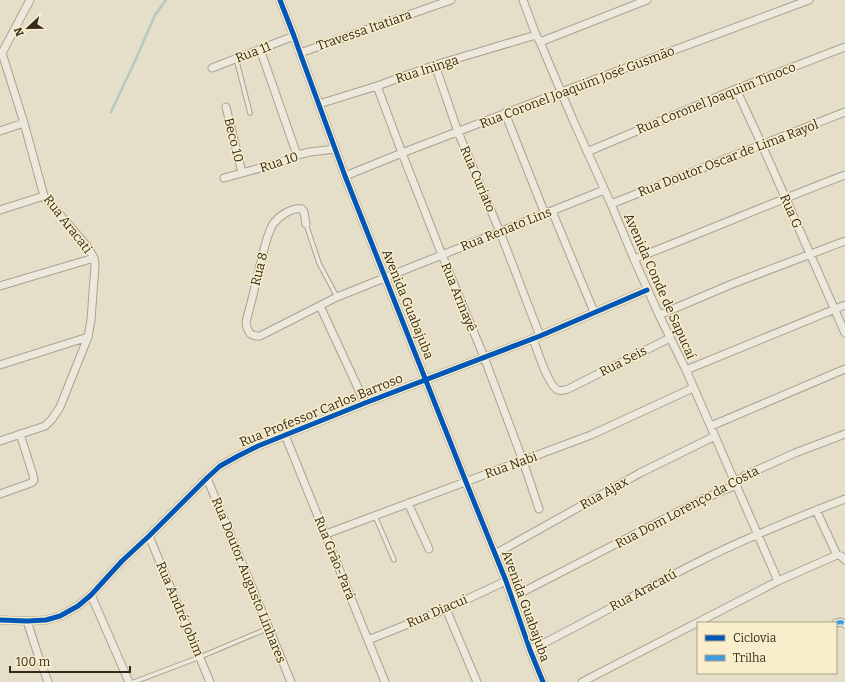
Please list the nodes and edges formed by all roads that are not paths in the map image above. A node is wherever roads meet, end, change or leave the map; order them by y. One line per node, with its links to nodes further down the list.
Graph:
1 (30, 0): 12 (street, Rua Aracati)
2 (280, 0): 8 (street, Avenida Guabajuba)
3 (451, 0): 13 (street, Travessa Itatiara)
4 (523, 0): 7 (street, Avenida Conde de Sapucaí)
5 (647, 0): 9 (street)
6 (809, 0): 19 (street, Rua Coronel Joaquim José Gusmão)
7 (536, 35): 9 (street, Avenida Conde de Sapucaí); 15 (street, Rua Ininga)
8 (294, 36): 11 (street, Rua 11); 13 (street, Avenida Guabajuba)
9 (540, 42): 19 (street, Avenida Conde de Sapucaí)
10 (845, 47): 18 (street, Rua Coronel Joaquim Tinoco)
11 (260, 49): 14 (street, Rua 11); 32 (street)
12 (1, 53): 25 (street, Rua Aracati)
13 (300, 53): 20 (street, Avenida Guabajuba)
14 (236, 58): 16 (street, Rua 11); 23 (lane)
15 (435, 65): 17 (street, Rua Ininga); 27 (street, Rua Curiato)
16 (212, 68)
17 (377, 86): 20 (street, Rua Ininga); 31 (street, Rua Arinayê)
18 (736, 89): 28 (street, Rua G); 30 (street, Rua Coronel Joaquim Tinoco)
19 (561, 92): 24 (street, Rua Coronel Joaquim José Gusmão); 30 (street, Avenida Conde de Sapucaí)
20 (319, 104): 29 (street, Avenida Guabajuba)
21 (226, 107): 33 (street, Beco 10)
22 (845, 112): 28 (street, Rua Doutor Oscar de Lima Rayol)
23 (250, 113)
24 (505, 114): 27 (street, Rua Coronel Joaquim José Gusmão); 42 (street)
25 (24, 123): 26 (street); 38 (street, Rua Aracati)
26 (0, 131)
27 (458, 132): 31 (street, Rua Coronel Joaquim José Gusmão); 44 (street, Rua Curiato)
28 (762, 145): 39 (street, Rua G); 40 (street, Rua Doutor Oscar de Lima Rayol)
29 (336, 149): 32 (street, Rua 10); 35 (street, Avenida Guabajuba)
30 (587, 152): 37 (street, Avenida Conde de Sapucaí)
31 (402, 153): 35 (street, Rua Coronel Joaquim José Gusmão); 47 (street, Rua Arinayê)
32 (297, 156): 33 (street, Rua 10)
33 (242, 173): 36 (street, Rua 10)
34 (845, 175): 39 (street)
35 (345, 176): 50 (street, Avenida Guabajuba)
36 (224, 178)
37 (604, 190): 40 (street, Avenida Conde de Sapucaí); 42 (street, Rua Renato Lins)
38 (44, 196): 41 (street); 48 (street, Rua Aracati)
39 (785, 198): 46 (street, Rua G); 49 (street)
40 (611, 204): 49 (street, Avenida Conde de Sapucaí)
41 (0, 210)
42 (548, 212): 44 (street, Rua Renato Lins); 57 (street)
43 (306, 224): 53 (lane); 59 (street, Rua 8)
44 (500, 232): 47 (street, Rua Renato Lins); 62 (street, Rua Curiato)
45 (845, 240): 46 (street)
46 (810, 254): 56 (street, Rua G); 58 (street)
47 (442, 255): 50 (street, Rua Renato Lins); 64 (street, Rua Arinayê)
48 (94, 258): 51 (street); 61 (street, Rua Aracati)
49 (634, 259): 52 (street, Avenida Conde de Sapucaí)
50 (386, 278): 53 (street, Rua Renato Lins); 68 (street, Avenida Guabajuba)
51 (0, 286)
52 (647, 290): 57 (street, Rua Professor Carlos Barroso); 58 (street, Avenida Conde de Sapucaí)
53 (337, 297): 55 (street, Rua Renato Lins)
54 (845, 304): 56 (street)
55 (320, 306): 59 (street, Rua Renato Lins); 71 (street)
56 (834, 309): 60 (street, Rua G); 67 (street)
57 (594, 312): 62 (street, Rua Professor Carlos Barroso)
58 (659, 315): 63 (street, Avenida Conde de Sapucaí)
59 (276, 327)
60 (845, 333)
61 (88, 337): 65 (street); 73 (street, Rua Aracati)
62 (536, 337): 64 (street, Rua Professor Carlos Barroso); 69 (street, Rua Curiato)
63 (670, 338): 67 (street, Avenida Conde de Sapucaí); 69 (street, Rua Seis)
64 (484, 356): 68 (street, Rua Professor Carlos Barroso); 78 (street, Rua Arinayê)
65 (0, 365)
66 (845, 369): 72 (street)
67 (686, 370): 70 (street, Avenida Conde de Sapucaí)
68 (426, 380): 71 (street, Rua Professor Carlos Barroso); 80 (street, Avenida Guabajuba)
69 (576, 385)
70 (694, 388): 72 (street, Avenida Conde de Sapucaí); 78 (street, Rua Nabi)
71 (365, 403): 75 (street, Rua Professor Carlos Barroso)
72 (711, 426): 76 (street, Avenida Conde de Sapucaí)
73 (20, 434): 77 (street, Rua Aracati); 82 (street)
74 (845, 434): 81 (street, Rua Dom Lorenço da Costa)
75 (285, 435): 79 (street, Rua Professor Carlos Barroso); 88 (street, Rua Grão-Pará)
76 (715, 436): 81 (street, Avenida Conde de Sapucaí); 92 (street, Rua Ajax)
77 (0, 441)
78 (523, 461): 80 (street, Rua Nabi); 85 (street, Rua Arinayê)
79 (207, 478): 90 (street, Rua Professor Carlos Barroso); 105 (street, Rua Doutor Augusto Linhares)
80 (466, 482): 84 (street, Rua Nabi); 92 (street, Avenida Guabajuba)
81 (736, 485): 89 (street, Avenida Conde de Sapucaí); 99 (street, Rua Dom Lorenço da Costa)
82 (0, 494)
83 (845, 499): 86 (street, Rua Aracatú)
84 (408, 503): 87 (street, Rua Nabi); 91 (street)
85 (539, 509)
86 (816, 510): 89 (street, Rua Aracatú); 93 (street)
87 (375, 516): 88 (street, Rua Nabi); 94 (lane)
88 (326, 534): 106 (street, Rua Grão-Pará)
89 (758, 534): 97 (street, Avenida Conde de Sapucaí); 107 (street, Rua Aracatú)
90 (148, 536): 98 (street, Rua Professor Carlos Barroso); 108 (street, Rua André Jobim)
91 (429, 549)
92 (495, 554): 96 (street, Avenida Guabajuba)
93 (837, 555): 95 (street); 97 (street)
94 (394, 560)
95 (845, 560)
96 (506, 581): 99 (street, Avenida Guabajuba); 100 (street, Rua Diacui)
97 (778, 581): 103 (street)
98 (92, 595): 102 (street, Rua Professor Carlos Barroso); 110 (street)
99 (511, 598): 107 (street, Avenida Guabajuba)
100 (446, 609): 106 (street, Rua Diacui); 115 (street)
101 (0, 620): 102 (street, Rua Professor Carlos Barroso)
102 (27, 621): 109 (street)
103 (698, 622)
104 (697, 623): 117 (street)
105 (269, 628): 108 (lane); 113 (street, Rua Doutor Augusto Linhares)
106 (368, 640): 114 (street, Rua Grão-Pará)
107 (530, 650): 116 (street, Avenida Guabajuba)
108 (200, 657): 111 (lane); 112 (street, Rua André Jobim)
109 (48, 682)
110 (129, 682)
111 (134, 682)
112 (210, 682)
113 (291, 682)
114 (385, 682)
115 (477, 682)
116 (543, 682)
117 (582, 682)

